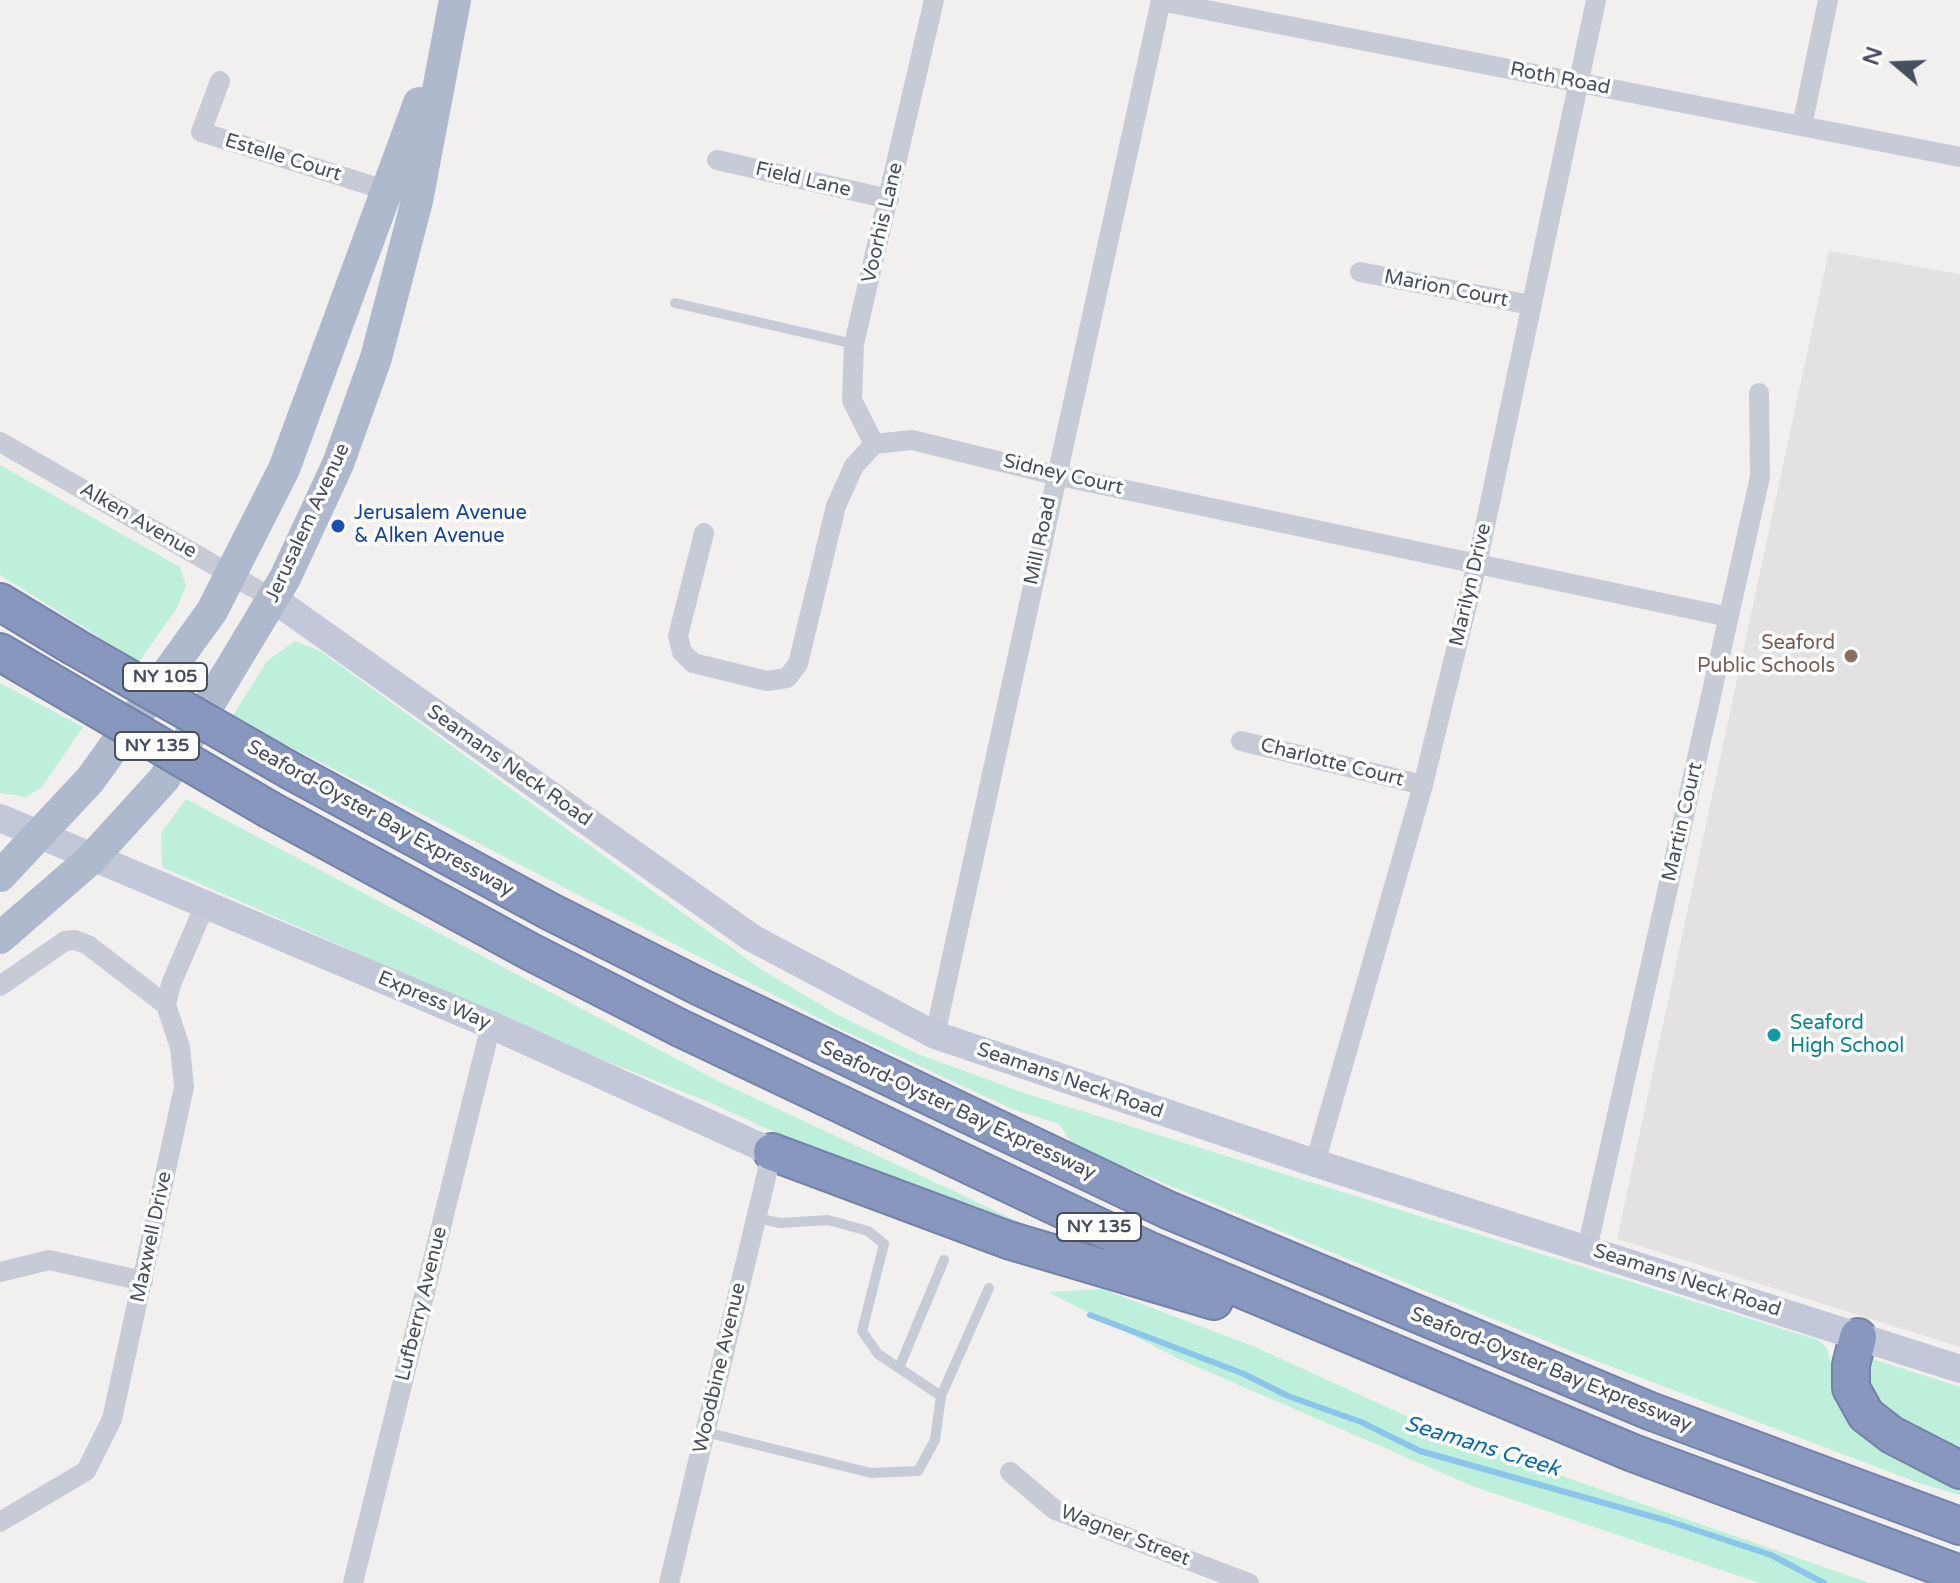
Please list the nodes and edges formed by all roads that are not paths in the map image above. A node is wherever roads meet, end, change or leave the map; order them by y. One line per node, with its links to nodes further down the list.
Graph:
1 (934, 0): 12 (street, Voorhis Lane)
2 (1160, 0): 7 (street, Roth Road); 21 (street, Mill Road)
3 (1596, 0): 7 (street, Marilyn Drive)
4 (1828, 0): 8 (street)
5 (452, 11): 11 (main road, Jerusalem Avenue / NY 105); 13 (main road, Jerusalem Avenue / NY 105)
6 (220, 81): 11 (street, Estelle Court)
7 (1578, 82): 8 (street, Roth Road); 16 (street, Marilyn Drive)
8 (1802, 126): 9 (street, Roth Road)
9 (1960, 157)
10 (717, 160): 12 (street, Field Lane)
11 (387, 190): 13 (street, Estelle Court); 24 (main road, Jerusalem Avenue / NY 105)
12 (889, 199): 17 (street, Voorhis Lane)
13 (417, 201): 25 (main road, Jerusalem Avenue / NY 105)
14 (1360, 272): 16 (street, Marion Court)
15 (675, 303): 17 (lane)
16 (1531, 305): 23 (street, Marilyn Drive)
17 (854, 344): 20 (street, Voorhis Lane)
18 (1759, 393): 27 (street, Martin Court)
19 (0, 442): 24 (street, Alken Avenue)
20 (874, 444): 21 (street, Sidney Court); 22 (street)
21 (1055, 475): 23 (street, Sidney Court); 40 (street, Mill Road)
22 (704, 533)
23 (1477, 564): 27 (street, Sidney Court); 30 (street, Marilyn Drive)
24 (231, 574): 25 (street, Alken Avenue); 32 (main road, Jerusalem Avenue / NY 105)
25 (275, 600): 33 (main road, Jerusalem Avenue / NY 105); 40 (street, Seamans Neck Road)
26 (0, 602): 58 (highway, Seaford-Oyster Bay Expressway / NY 135, bridge)
27 (1729, 617): 44 (street, Martin Court)
28 (0, 652): 52 (highway, NY 135, bridge)
29 (1241, 741): 30 (street, Charlotte Court)
30 (1423, 785): 42 (street, Marilyn Drive)
31 (0, 818): 32 (street)
32 (38, 835): 33 (street); 34 (main road, Jerusalem Avenue / NY 105)
33 (91, 859): 35 (street, Express Way); 36 (main road, Jerusalem Avenue / NY 105)
34 (0, 876)
35 (205, 905): 38 (street); 39 (street, Express Way)
36 (0, 938)
37 (0, 986): 38 (street)
38 (166, 1005): 47 (street, Maxwell Drive)
39 (491, 1025): 41 (street, Express Way); 60 (street, Lufberry Avenue)
40 (935, 1035): 42 (street, Seamans Neck Road)
41 (772, 1152): 43 (street, Woodbine Avenue); 52 (highway)
42 (1315, 1163): 44 (street, Seamans Neck Road)
43 (756, 1218): 50 (lane); 54 (street, Woodbine Avenue)
44 (1587, 1249): 49 (street, Seamans Neck Road)
45 (944, 1260): 50 (lane)
46 (0, 1272): 47 (street)
47 (143, 1281): 57 (street, Maxwell Drive)
48 (989, 1288): 53 (lane)
49 (1858, 1337): 51 (street, Seamans Neck Road); 55 (highway)
50 (899, 1368): 53 (lane)
51 (1960, 1369)
52 (1469, 1387): 59 (highway, NY 135)
53 (941, 1396): 54 (lane)
54 (705, 1432): 61 (street, Woodbine Avenue)
55 (1960, 1470)
56 (1010, 1472): 62 (street, Wagner Street)
57 (0, 1522)
58 (1960, 1526)
59 (1960, 1574)
60 (353, 1583)
61 (669, 1583)
62 (1249, 1583)

